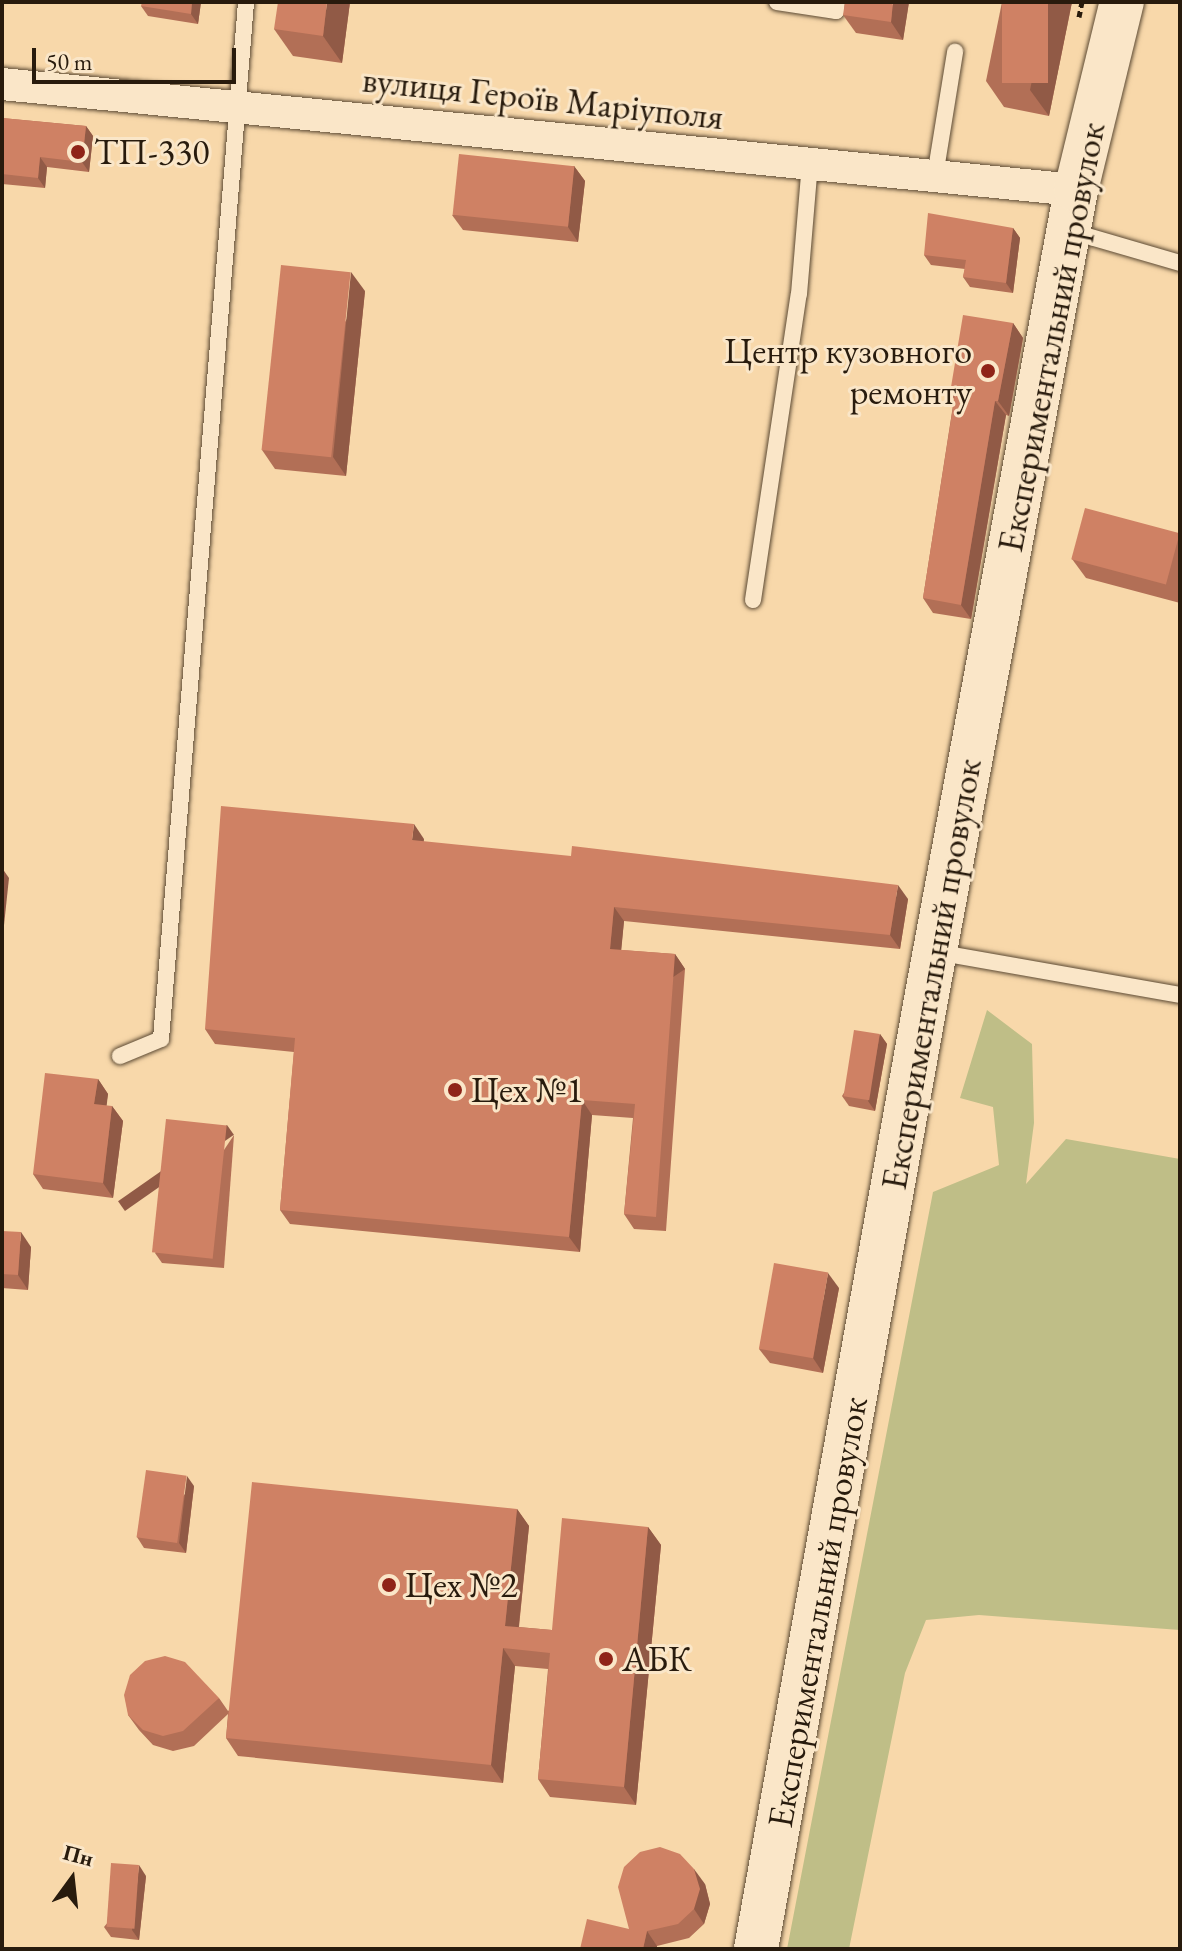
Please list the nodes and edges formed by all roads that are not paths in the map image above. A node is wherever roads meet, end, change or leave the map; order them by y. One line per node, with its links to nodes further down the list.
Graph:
1 (246, 2): 7 (lane)
2 (777, 2): 3 (lane)
3 (837, 2)
4 (1122, 2): 10 (street, Експериментальний провулок)
5 (955, 52): 9 (lane)
6 (2, 84): 7 (street, вулиця Героїв Маріуполя)
7 (237, 107): 8 (street, вулиця Героїв Маріуполя); 15 (lane)
8 (810, 164): 9 (street, вулиця Героїв Маріуполя); 12 (lane)
9 (935, 176): 10 (street, вулиця Героїв Маріуполя)
10 (1073, 210): 11 (lane); 13 (street, Експериментальний провулок)
11 (1180, 263)
12 (753, 600)
13 (935, 952): 14 (lane); 16 (street, Експериментальний провулок)
14 (1180, 995)
15 (120, 1056)
16 (756, 1949)

